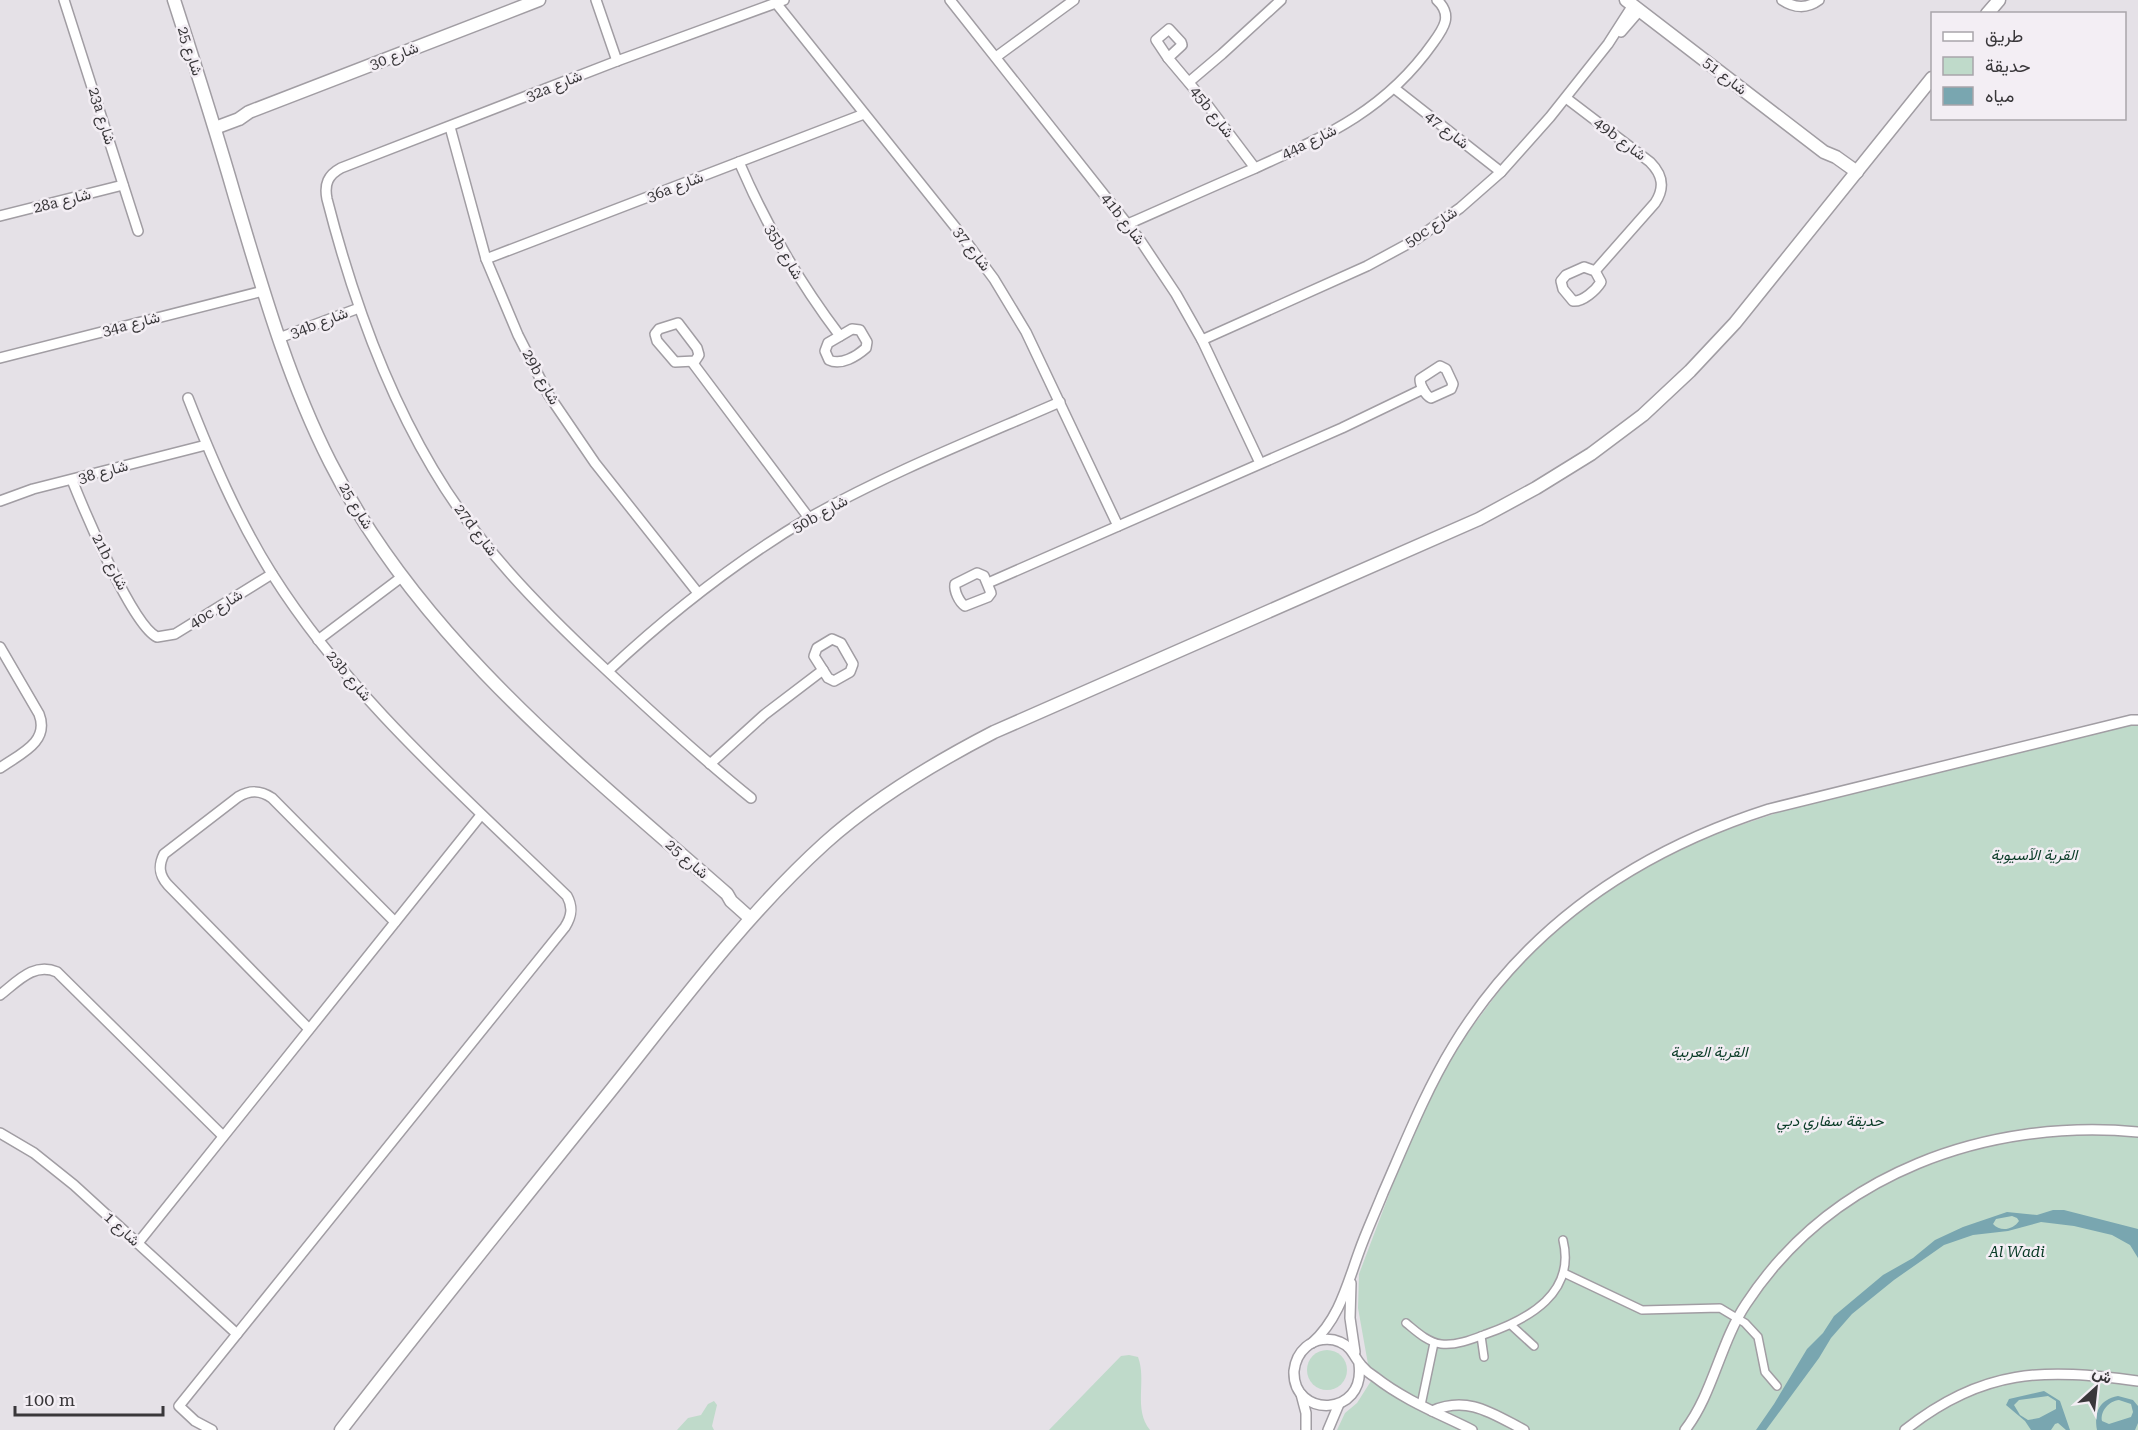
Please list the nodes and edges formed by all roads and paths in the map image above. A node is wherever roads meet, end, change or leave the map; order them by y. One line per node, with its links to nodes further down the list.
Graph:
1 (64, 0): 30 (street, 23a شارع)
2 (174, 0): 23 (street, شارع 25)
3 (539, 0): 23 (street, شارع 30)
4 (596, 0): 17 (street)
5 (950, 0): 15 (street, 41b شارع)
6 (1074, 0): 15 (street)
7 (1281, 0): 19 (street)
8 (1437, 0): 20 (street, 44a شارع)
9 (1782, 0): 10 (street)
10 (1819, 0)
11 (1999, 0): 14 (street)
12 (780, 2): 17 (street, 32a شارع); 22 (street, شارع 37)
13 (1633, 5): 21 (street, 50c شارع); 28 (street, شارع 51)
14 (1989, 12)
15 (996, 57): 32 (street, 41b شارع)
16 (1168, 58): 19 (street, 45b شارع)
17 (617, 61): 24 (street, 32a شارع)
18 (1931, 79): 28 (street)
19 (1189, 82): 26 (street, 45b شارع)
20 (1394, 88): 26 (street, 44a شارع); 27 (street, شارع 47)
21 (1566, 98): 27 (street, 50c شارع); 35 (street, 49b شارع)
22 (864, 114): 25 (street, 36a شارع); 45 (street, شارع 37)
23 (214, 124): 36 (street, شارع 25)
24 (450, 127): 29 (street, 32a شارع); 34 (street, 29b شارع)
25 (739, 162): 34 (street, 36a شارع); 38 (street, 35b شارع)
26 (1254, 168): 32 (street, 44a شارع)
27 (1501, 172): 40 (street, 50c شارع)
28 (1854, 175): 66 (street)
29 (327, 180): 37 (street, 27d شارع)
30 (123, 185): 31 (street, 28a شارع); 33 (street, 23a شارع)
31 (0, 216)
32 (1128, 224): 40 (street, 41b شارع)
33 (138, 231)
34 (486, 259): 55 (street, 29b شارع)
35 (1595, 271)
36 (263, 291): 39 (street, شارع 25); 41 (street, 34a شارع)
37 (358, 308): 39 (street, 34b شارع); 60 (street, 27d شارع)
38 (840, 336): 38 (street)
39 (279, 338): 53 (street, شارع 25)
40 (1202, 340): 47 (street, 41b شارع)
41 (0, 358)
42 (692, 362): 42 (street); 50 (street)
43 (1424, 389): 47 (street)
44 (188, 398): 46 (street, 23b شارع)
45 (1060, 402): 50 (street, 50b شارع); 51 (street, شارع 37)
46 (206, 445): 48 (street, شارع 38); 52 (street, 23b شارع)
47 (1260, 463): 51 (street)
48 (72, 480): 49 (street, شارع 38); 56 (street, 21b شارع)
49 (0, 501)
50 (809, 518): 55 (street, 50b شارع)
51 (1118, 526): 54 (street)
52 (272, 574): 56 (street, 40c شارع); 57 (street, 23b شارع)
53 (403, 576): 57 (street); 66 (street, شارع 25)
54 (988, 584)
55 (698, 593): 60 (street, 50b شارع)
56 (157, 637)
57 (318, 640): 65 (street, 23b شارع)
58 (0, 647): 63 (street)
59 (823, 670): 59 (street); 62 (street)
60 (608, 671): 62 (street, 27d شارع)
61 (2136, 719): 75 (street)
62 (710, 764): 64 (street, 27d شارع)
63 (0, 768)
64 (751, 798)
65 (481, 815): 67 (street); 80 (street, 23b شارع)
66 (753, 915): 94 (street)
67 (395, 922): 69 (street); 69 (street)
68 (0, 995): 72 (street)
69 (309, 1029): 72 (street)
70 (2138, 1132): 77 (street)
71 (0, 1133): 74 (street, شارع 1)
72 (223, 1136): 74 (street)
73 (1563, 1240): 76 (street)
74 (138, 1242): 80 (street, شارع 1)
75 (1352, 1273): 83 (street); 86 (street)
76 (1564, 1273): 77 (street); 79 (street)
77 (1737, 1318): 88 (street); 99 (street)
78 (1406, 1323): 82 (street)
79 (1511, 1325): 81 (street); 84 (street)
80 (237, 1334): 93 (street)
81 (1481, 1336): 82 (street); 85 (street)
82 (1434, 1342): 91 (street)
83 (1312, 1343): 86 (street); 89 (street)
84 (1534, 1346)
85 (1484, 1357)
86 (1357, 1359): 90 (street); 91 (street)
87 (2138, 1381): 100 (street)
88 (1776, 1386)
89 (1301, 1394): 90 (street); 95 (street)
90 (1339, 1404): 96 (street)
91 (1421, 1405): 92 (street)
92 (1432, 1411): 97 (street); 98 (street)
93 (212, 1430)
94 (341, 1430)
95 (1306, 1430)
96 (1328, 1430)
97 (1472, 1430)
98 (1524, 1430)
99 (1684, 1430)
100 (1905, 1430)

